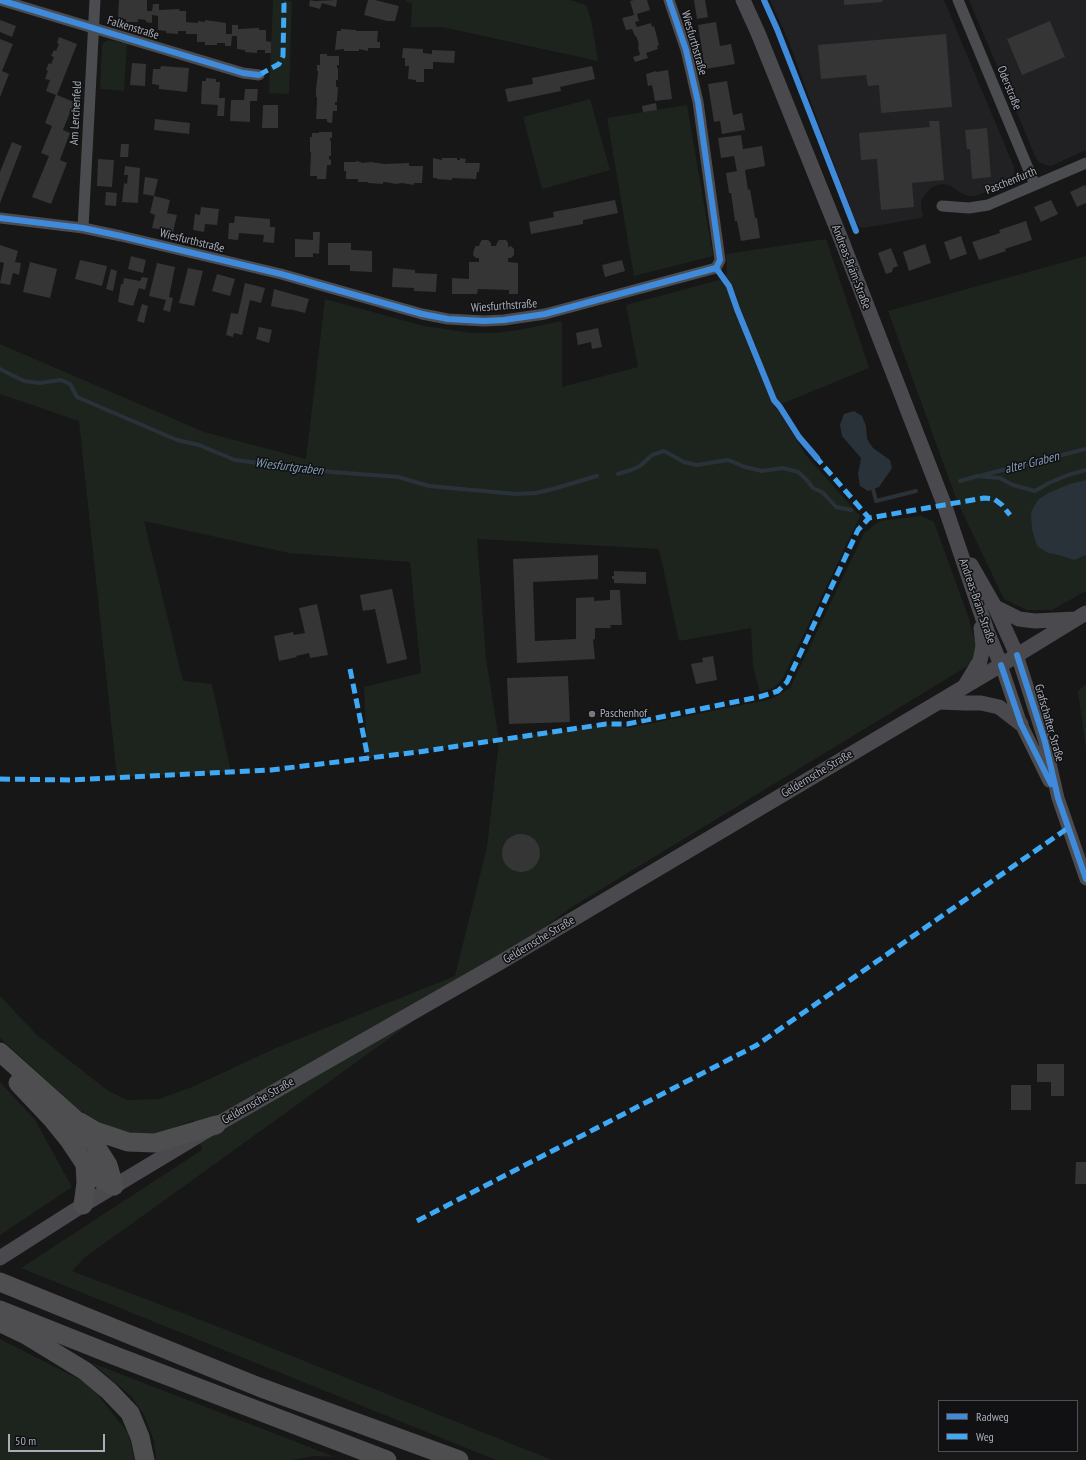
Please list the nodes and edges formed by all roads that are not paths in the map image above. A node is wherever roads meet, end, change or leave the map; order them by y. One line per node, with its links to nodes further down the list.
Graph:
1 (0, 0): 6 (street, Falkenstraße)
2 (96, 0): 6 (street, Am Lerchenfeld)
3 (669, 0): 12 (street, Wiesfurthstraße)
4 (743, 0): 13 (main road, Andreas-Bräm-Straße)
5 (958, 0): 9 (street, Oderstraße)
6 (94, 27): 7 (street, Falkenstraße); 12 (street, Am Lerchenfeld)
7 (259, 75)
8 (1086, 163): 9 (street, Paschenfurth)
9 (1035, 185): 10 (street, Paschenfurth)
10 (942, 206)
11 (0, 218): 12 (street, Wiesfurthstraße)
12 (83, 228)
13 (955, 536): 14 (main road, Andreas-Bräm-Straße); 15 (main road, Andreas-Bräm-Straße)
14 (995, 607): 16 (main road, Geldernsche Straße); 17 (main road, Andreas-Bräm-Straße)
15 (981, 613): 18 (main road, Andreas-Bräm-Straße); 19 (main road)
16 (1081, 616): 17 (main road, Geldernsche Straße)
17 (1017, 655): 18 (main road, Geldernsche Straße); 22 (street, Grafschafter Straße)
18 (1001, 665): 19 (main road, Geldernsche Straße); 21 (street, Grafschafter Straße)
19 (965, 687): 20 (main road, Geldernsche Straße)
20 (939, 702): 21 (main road); 27 (main road, Geldernsche Straße)
21 (1021, 724): 22 (street, Grafschafter Straße)
22 (1058, 798): 23 (street, Grafschafter Straße)
23 (1086, 879)
24 (0, 1052): 26 (highway)
25 (0, 1065): 28 (highway)
26 (76, 1120): 27 (highway); 29 (highway)
27 (216, 1125): 29 (main road, Geldernsche Straße)
28 (85, 1164): 29 (highway); 30 (highway)
29 (114, 1186): 30 (main road, Geldernsche Straße)
30 (82, 1205): 31 (main road, Geldernsche Straße)
31 (0, 1258)
32 (0, 1282): 37 (highway)
33 (0, 1310): 36 (highway)
34 (0, 1322): 35 (highway)
35 (145, 1460)
36 (387, 1460)
37 (459, 1460)

